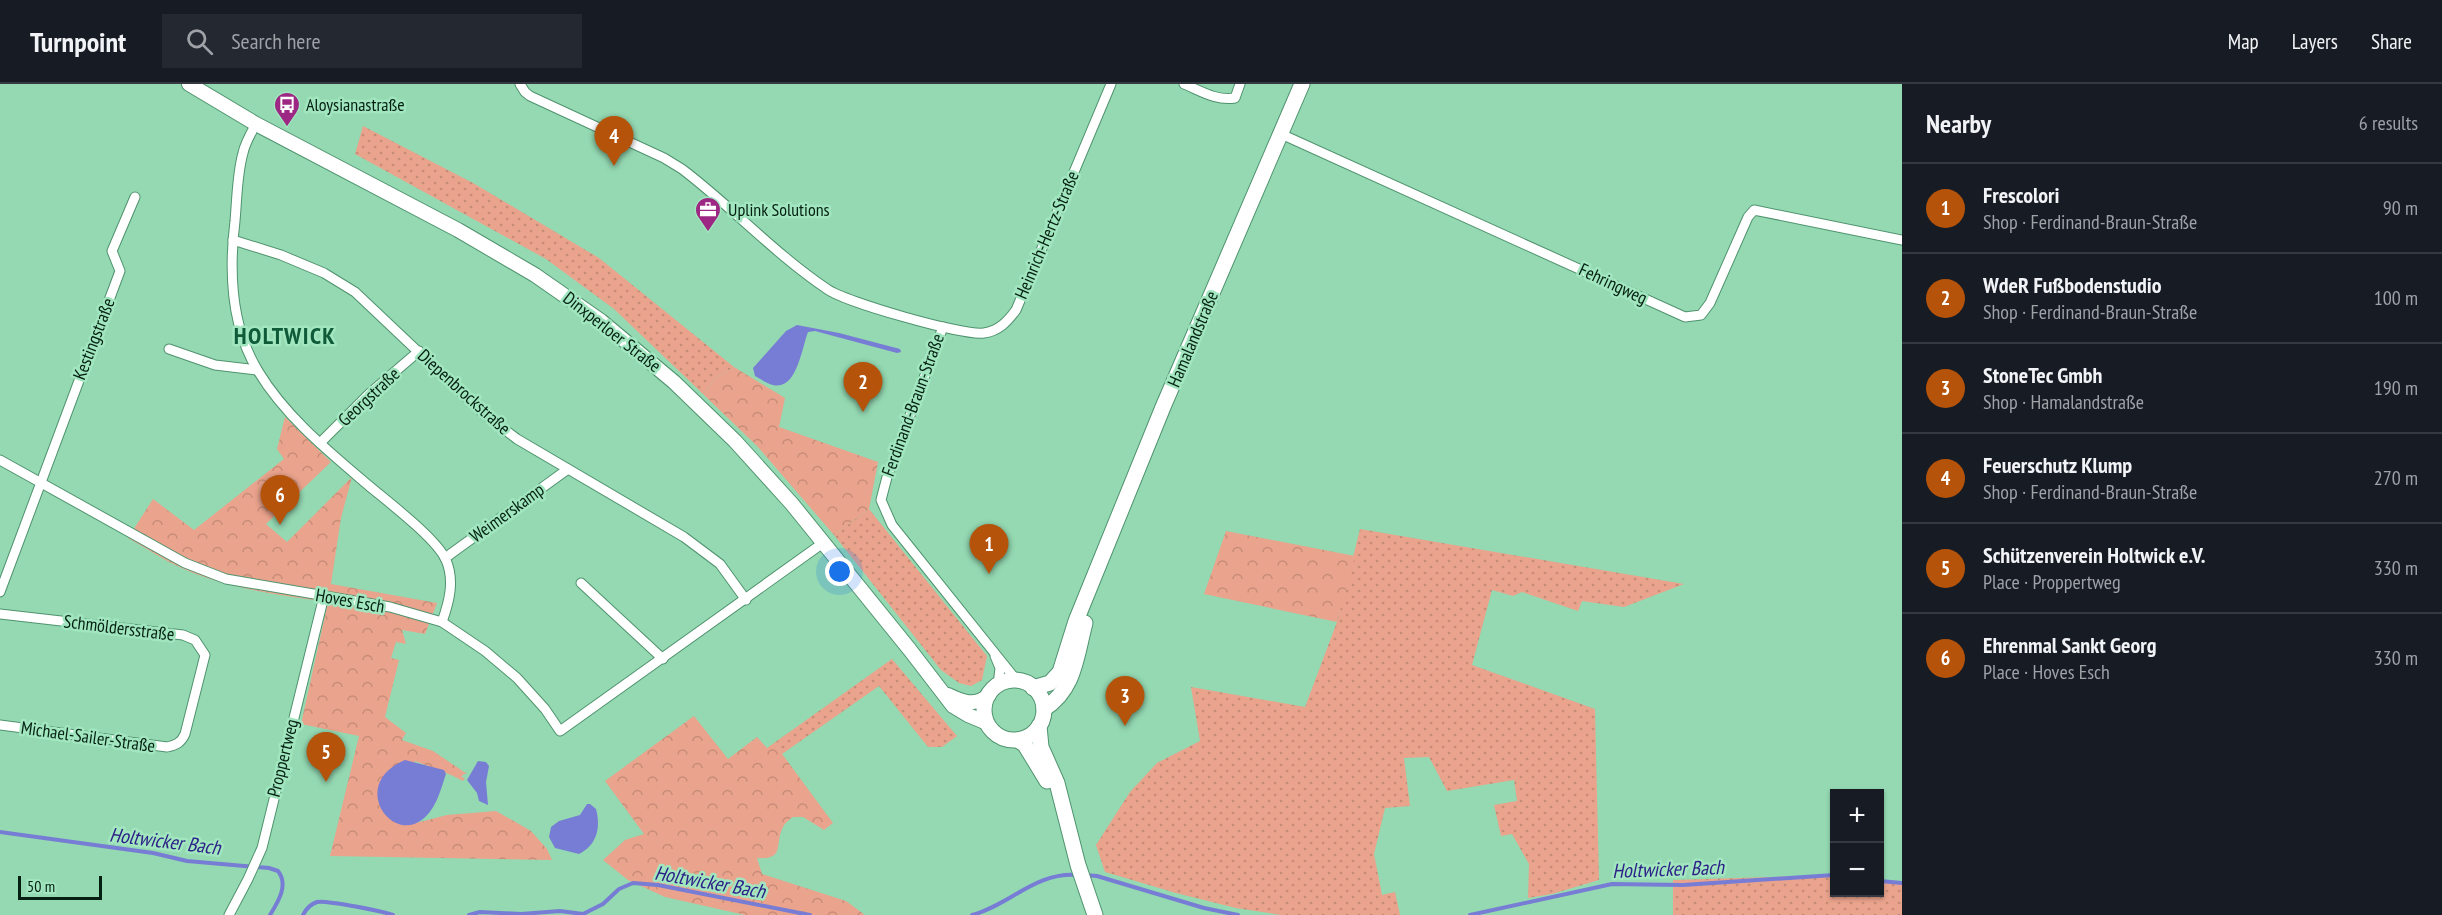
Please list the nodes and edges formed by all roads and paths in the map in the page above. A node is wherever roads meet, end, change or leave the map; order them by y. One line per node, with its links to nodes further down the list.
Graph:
1 (189, 84): 7 (main road, Dinxperloer Straße)
2 (520, 84): 12 (street, Ferdinand-Braun-Straße)
3 (1111, 84): 12 (street, Heinrich-Hertz-Straße)
4 (1185, 84): 5 (street)
5 (1240, 84)
6 (1302, 84): 8 (main road, Hamalandstraße)
7 (256, 124): 10 (street); 20 (main road, Dinxperloer Straße)
8 (1281, 134): 11 (street, Fehringweg); 25 (main road, Hamalandstraße)
9 (135, 197): 19 (street, Kestingstraße)
10 (233, 240): 14 (street, Diepenbrockstraße); 15 (street)
11 (1902, 240)
12 (943, 327): 29 (street, Ferdinand-Braun-Straße)
13 (168, 349): 15 (street)
14 (419, 351): 16 (street, Georgstraße); 18 (street, Diepenbrockstraße)
15 (257, 370): 16 (street)
16 (320, 443): 21 (street)
17 (0, 460): 19 (street, Hoves Esch)
18 (568, 469): 21 (street, Weimerskamp); 26 (street, Diepenbrockstraße)
19 (41, 482): 23 (street); 24 (street, Hoves Esch)
20 (823, 543): 26 (street, Hoves Esch); 34 (main road, Dinxperloer Straße)
21 (445, 558): 28 (street)
22 (580, 583): 30 (street)
23 (0, 592)
24 (324, 596): 28 (street, Hoves Esch); 42 (street, Proppertweg)
25 (1087, 596): 32 (main road, Hamalandstraße); 35 (main road, Hamalandstraße)
26 (746, 600): 30 (street, Hoves Esch)
27 (0, 614): 40 (street, Schmöldersstraße)
28 (442, 622): 30 (street, Hoves Esch)
29 (994, 651): 31 (street, Ferdinand-Braun-Straße); 33 (street)
30 (663, 658)
31 (1017, 681): 32 (main road); 33 (main road)
32 (1033, 688): 35 (main road)
33 (993, 690): 34 (main road, Dinxperloer Straße); 36 (main road)
34 (943, 692): 36 (main road, Dinxperloer Straße)
35 (1044, 709): 38 (main road)
36 (987, 723): 39 (main road)
37 (0, 725): 40 (street, Michael-Sailer-Straße)
38 (1039, 726): 39 (main road); 41 (main road)
39 (1018, 740): 41 (main road)
40 (175, 745)
41 (1062, 806): 43 (main road)
42 (229, 915)
43 (1095, 915)

